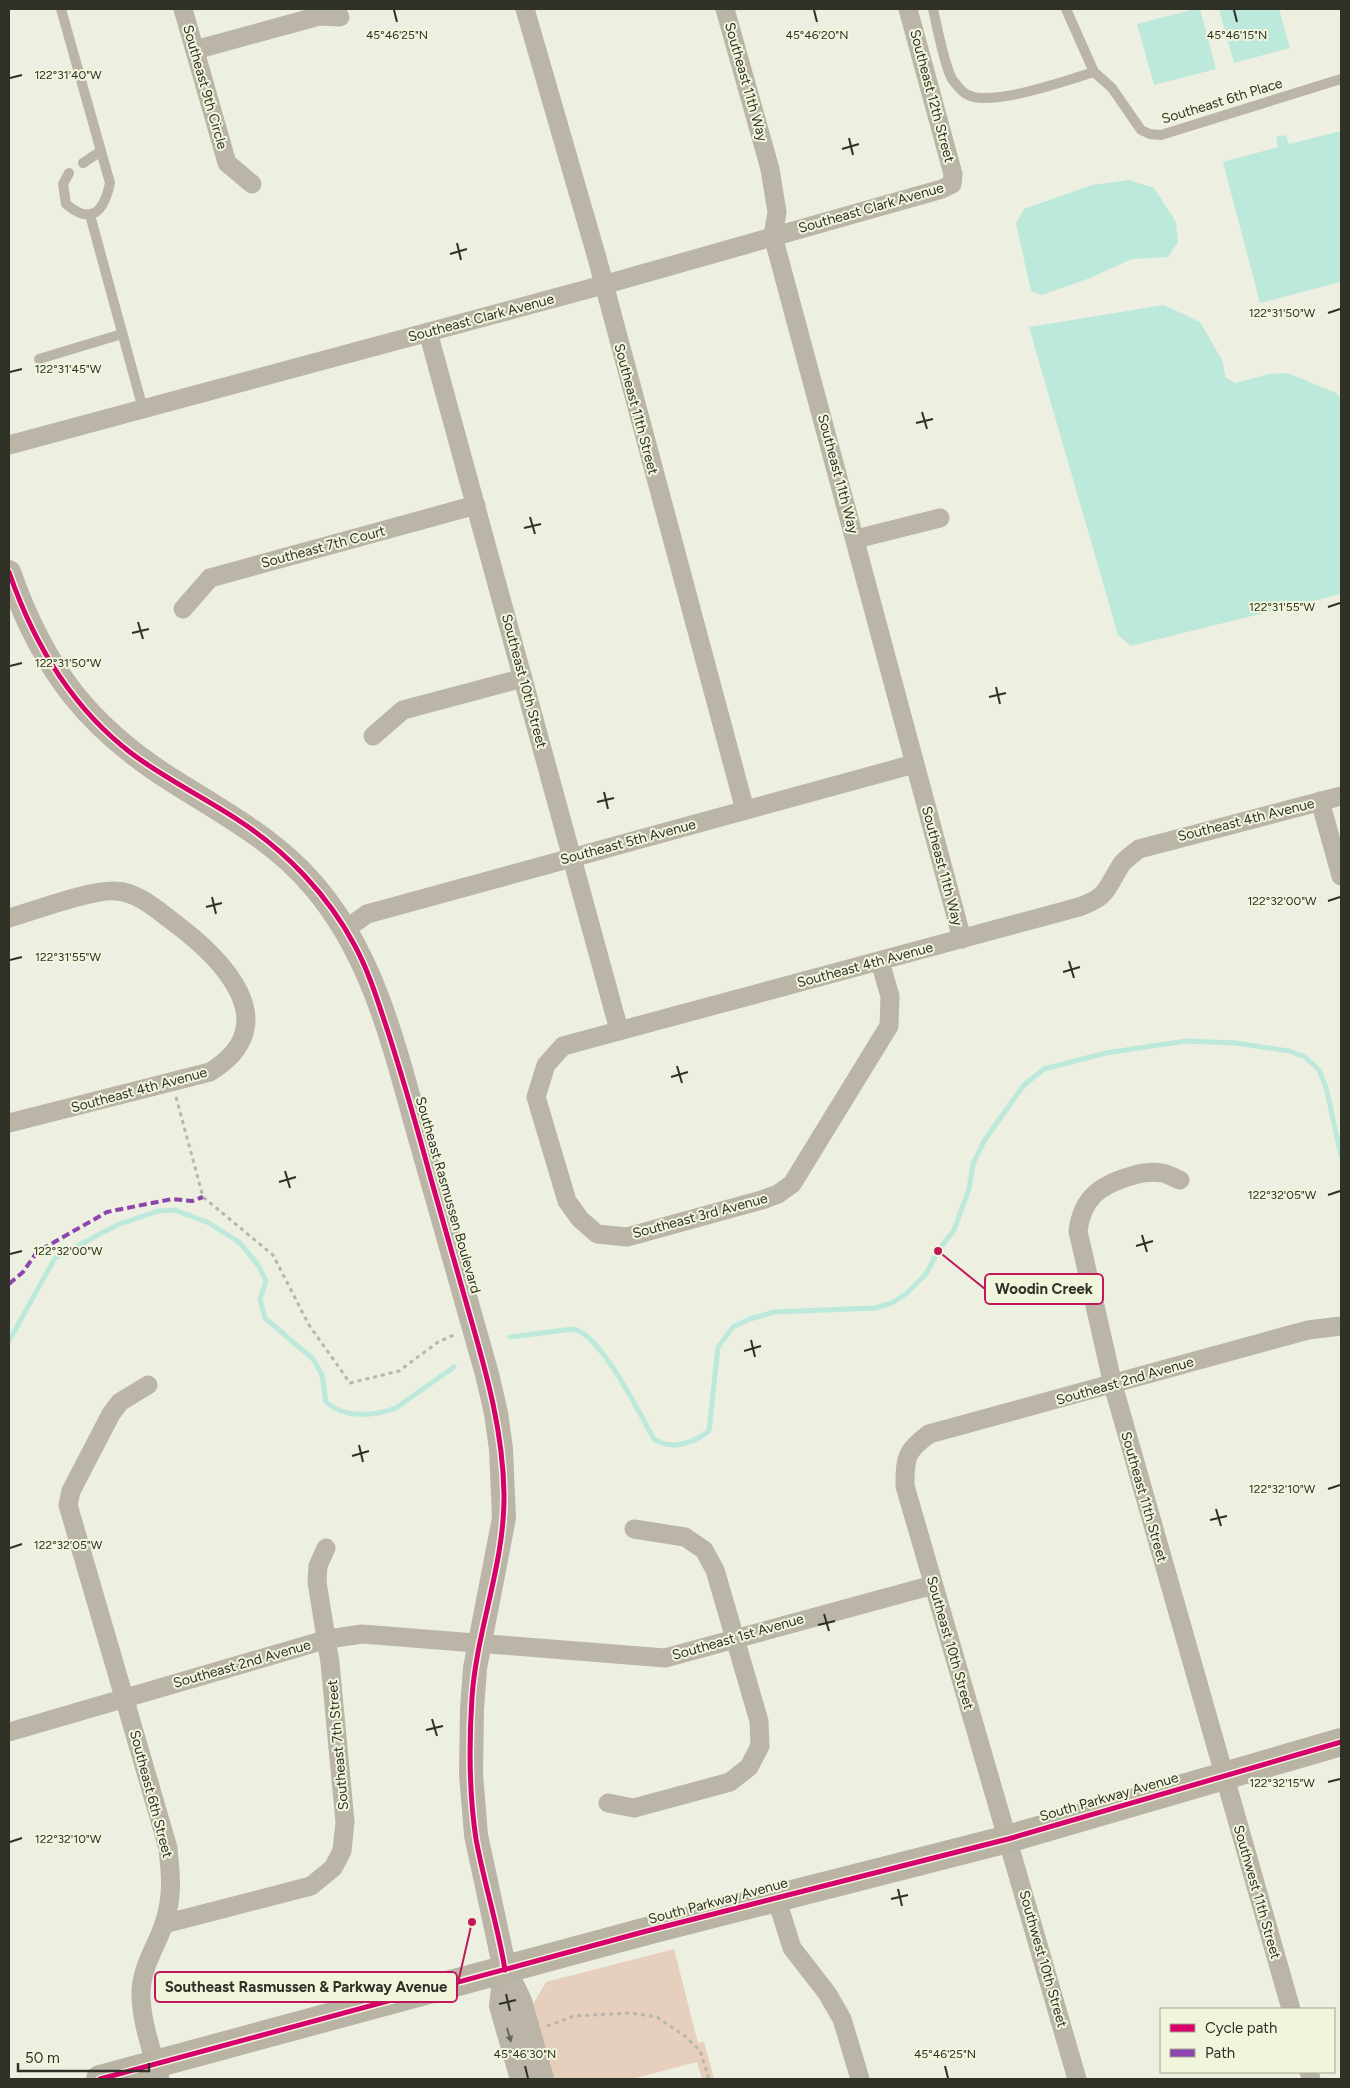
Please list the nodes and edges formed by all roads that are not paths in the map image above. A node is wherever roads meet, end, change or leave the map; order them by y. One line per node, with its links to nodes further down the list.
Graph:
1 (61, 9): 12 (lane)
2 (184, 9): 9 (street, Southeast 9th Circle)
3 (525, 9): 19 (street, Southeast 11th Street)
4 (725, 9): 18 (street, Southeast 11th Way)
5 (908, 9): 16 (street, Southeast 12th Street)
6 (932, 9): 10 (lane)
7 (1066, 9): 10 (lane)
8 (340, 17): 9 (street)
9 (195, 50): 15 (street, Southeast 9th Circle)
10 (1094, 72): 11 (lane, Southeast 6th Place)
11 (1341, 79)
12 (101, 151): 13 (lane); 17 (lane)
13 (83, 163)
14 (70, 173): 17 (lane)
15 (252, 184)
16 (952, 184): 18 (street, Southeast Clark Avenue)
17 (90, 215): 21 (lane)
18 (773, 236): 19 (street, Southeast Clark Avenue); 27 (street, Southeast 11th Way)
19 (603, 284): 20 (street, Southeast Clark Avenue); 35 (street, Southeast 11th Street)
20 (428, 332): 23 (street, Southeast Clark Avenue); 25 (street, Southeast 10th Street)
21 (122, 334): 22 (lane); 23 (lane)
22 (39, 359)
23 (143, 409): 24 (street, Southeast Clark Avenue)
24 (9, 445)
25 (476, 505): 29 (street, Southeast 7th Court); 30 (street, Southeast 10th Street)
26 (940, 518): 27 (street)
27 (856, 539): 32 (street, Southeast 11th Way)
28 (9, 572): 39 (street, Southeast Rasmussen Boulevard)
29 (183, 609)
30 (523, 678): 31 (street); 36 (street, Southeast 10th Street)
31 (373, 736)
32 (914, 764): 35 (street, Southeast 5th Avenue); 40 (street, Southeast 11th Way)
33 (1341, 796): 34 (street, Southeast 4th Avenue)
34 (1320, 801): 37 (street); 40 (street, Southeast 4th Avenue)
35 (745, 810): 36 (street, Southeast 5th Avenue)
36 (572, 857): 39 (street, Southeast 5th Avenue); 42 (street, Southeast 10th Street)
37 (1341, 876)
38 (9, 918): 44 (street, Southeast 4th Avenue)
39 (346, 929): 55 (street, Southeast Rasmussen Boulevard)
40 (962, 939): 41 (street, Southeast 4th Avenue)
41 (880, 962): 42 (street, Southeast 4th Avenue); 43 (street, Southeast 3rd Avenue)
42 (619, 1030): 43 (street, Southeast 4th Avenue)
43 (546, 1065)
44 (9, 1123)
45 (1180, 1180): 48 (street, Southeast 11th Street)
46 (1341, 1326): 48 (street, Southeast 2nd Avenue)
47 (148, 1385): 56 (street, Southeast 6th Street)
48 (1113, 1385): 49 (street, Southeast 2nd Avenue); 59 (street, Southeast 11th Street)
49 (912, 1446): 52 (street, Southeast 10th Street)
50 (634, 1529): 54 (street)
51 (326, 1548): 53 (street, Southeast 7th Street)
52 (933, 1585): 54 (street, Southeast 1st Avenue); 61 (street, Southeast 10th Street)
53 (328, 1639): 55 (street, Southeast 2nd Avenue); 56 (street, Southeast 2nd Avenue); 63 (street, Southeast 7th Street)
54 (735, 1639): 55 (street, Southeast 1st Avenue); 60 (street)
55 (480, 1642): 64 (street, Southeast Rasmussen Boulevard)
56 (124, 1698): 57 (street, Southeast 2nd Avenue); 63 (street, Southeast 6th Street)
57 (9, 1732)
58 (1341, 1742): 59 (main road, South Parkway Avenue)
59 (1223, 1775): 61 (main road, South Parkway Avenue); 65 (street, Southwest 11th Street)
60 (608, 1803)
61 (1008, 1838): 62 (main road, South Parkway Avenue); 71 (street, Southwest 10th Street)
62 (776, 1897): 64 (main road, South Parkway Avenue); 70 (street)
63 (164, 1924): 66 (street, Southeast 6th Street)
64 (505, 1970): 66 (main road, South Parkway Avenue); 68 (street, one-way to 68); 69 (street)
65 (1291, 2008)
66 (158, 2072): 67 (main road, South Parkway Avenue)
67 (100, 2079)
68 (522, 2079)
69 (542, 2079)
70 (860, 2079)
71 (1077, 2079)

